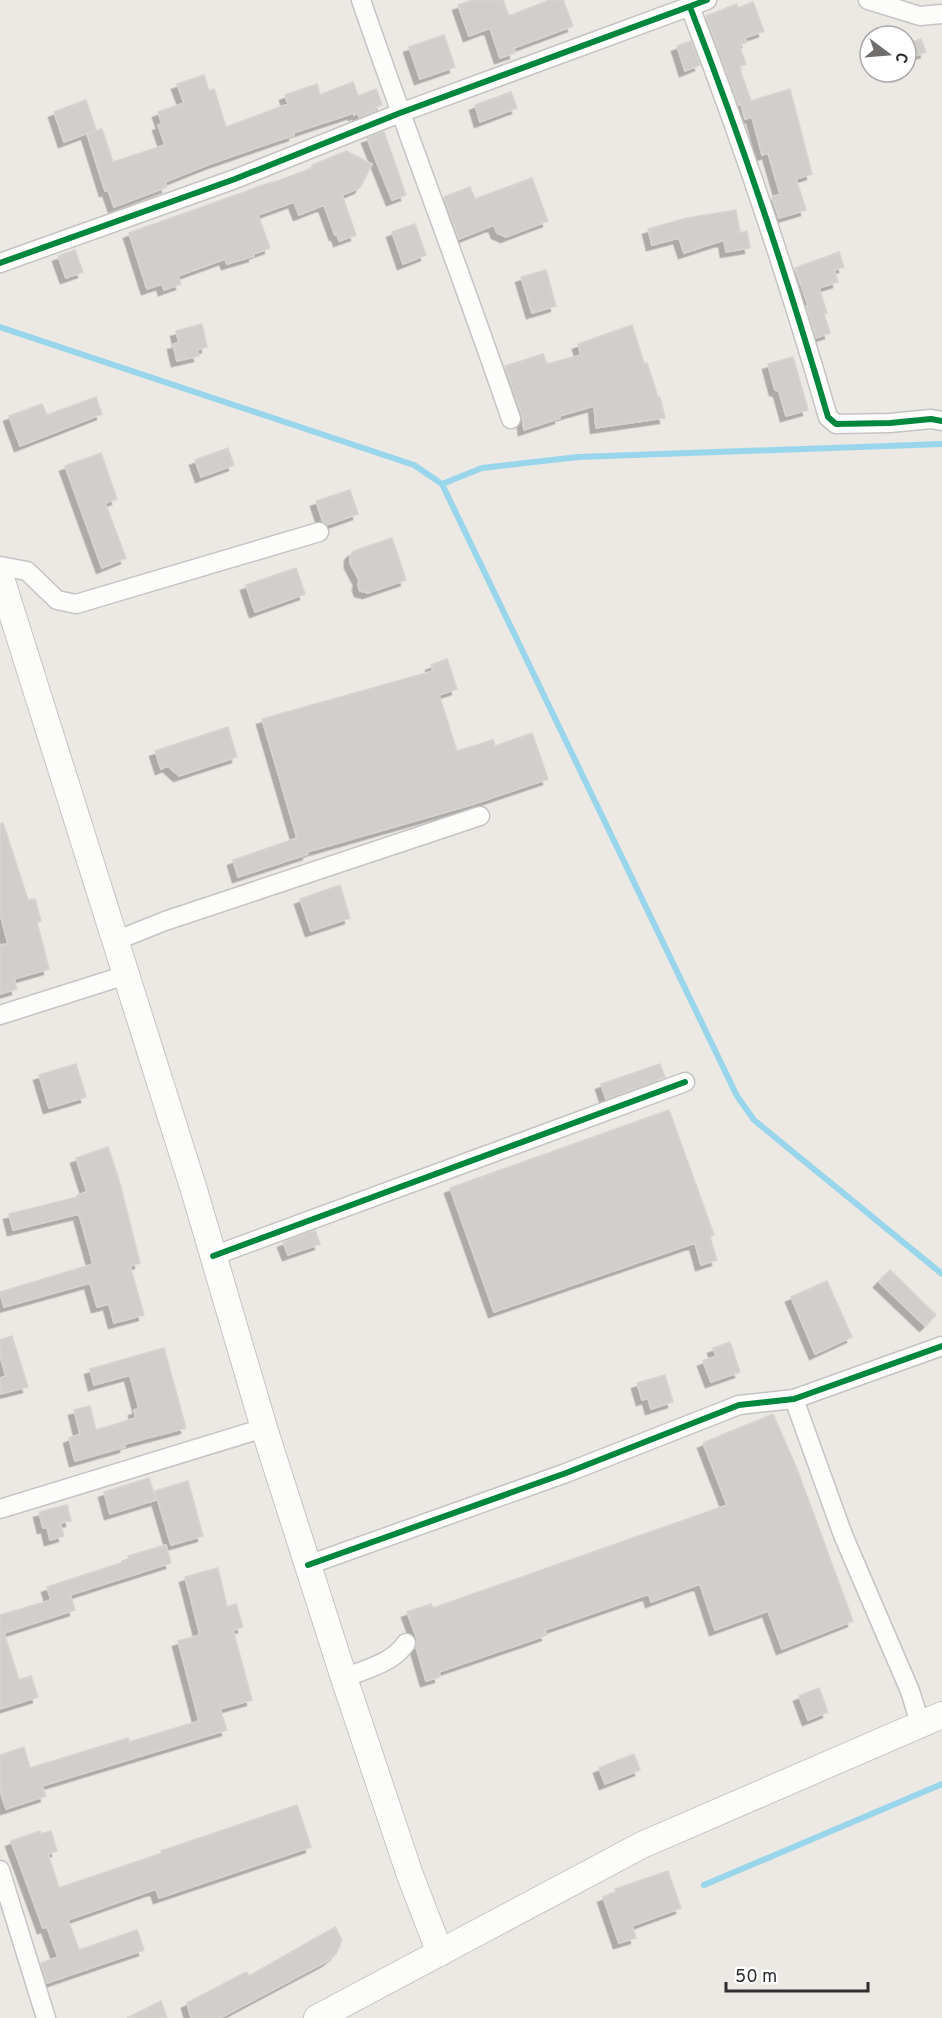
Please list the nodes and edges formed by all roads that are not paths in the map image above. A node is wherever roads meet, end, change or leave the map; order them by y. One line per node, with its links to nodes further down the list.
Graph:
1 (361, 0): 6 (street)
2 (707, 0): 4 (street)
3 (868, 0): 5 (street)
4 (690, 7): 6 (street); 9 (street)
5 (942, 14)
6 (400, 112): 7 (street); 8 (street)
7 (0, 263)
8 (511, 419)
9 (942, 421)
10 (319, 532): 11 (street)
11 (0, 566)
12 (0, 574): 14 (main road)
13 (480, 816): 14 (street)
14 (115, 941): 15 (main road)
15 (126, 975): 16 (street); 18 (main road)
16 (0, 1015)
17 (685, 1082): 18 (street)
18 (213, 1256): 21 (main road)
19 (942, 1346): 20 (street)
20 (794, 1399): 23 (street); 26 (street)
21 (264, 1428): 22 (street); 23 (main road)
22 (0, 1509)
23 (308, 1565): 25 (main road)
24 (406, 1643): 25 (street)
25 (344, 1678): 28 (main road)
26 (931, 1719): 28 (main road)
27 (0, 1870): 29 (street)
28 (440, 1953): 30 (main road)
29 (46, 2018)
30 (317, 2018)

